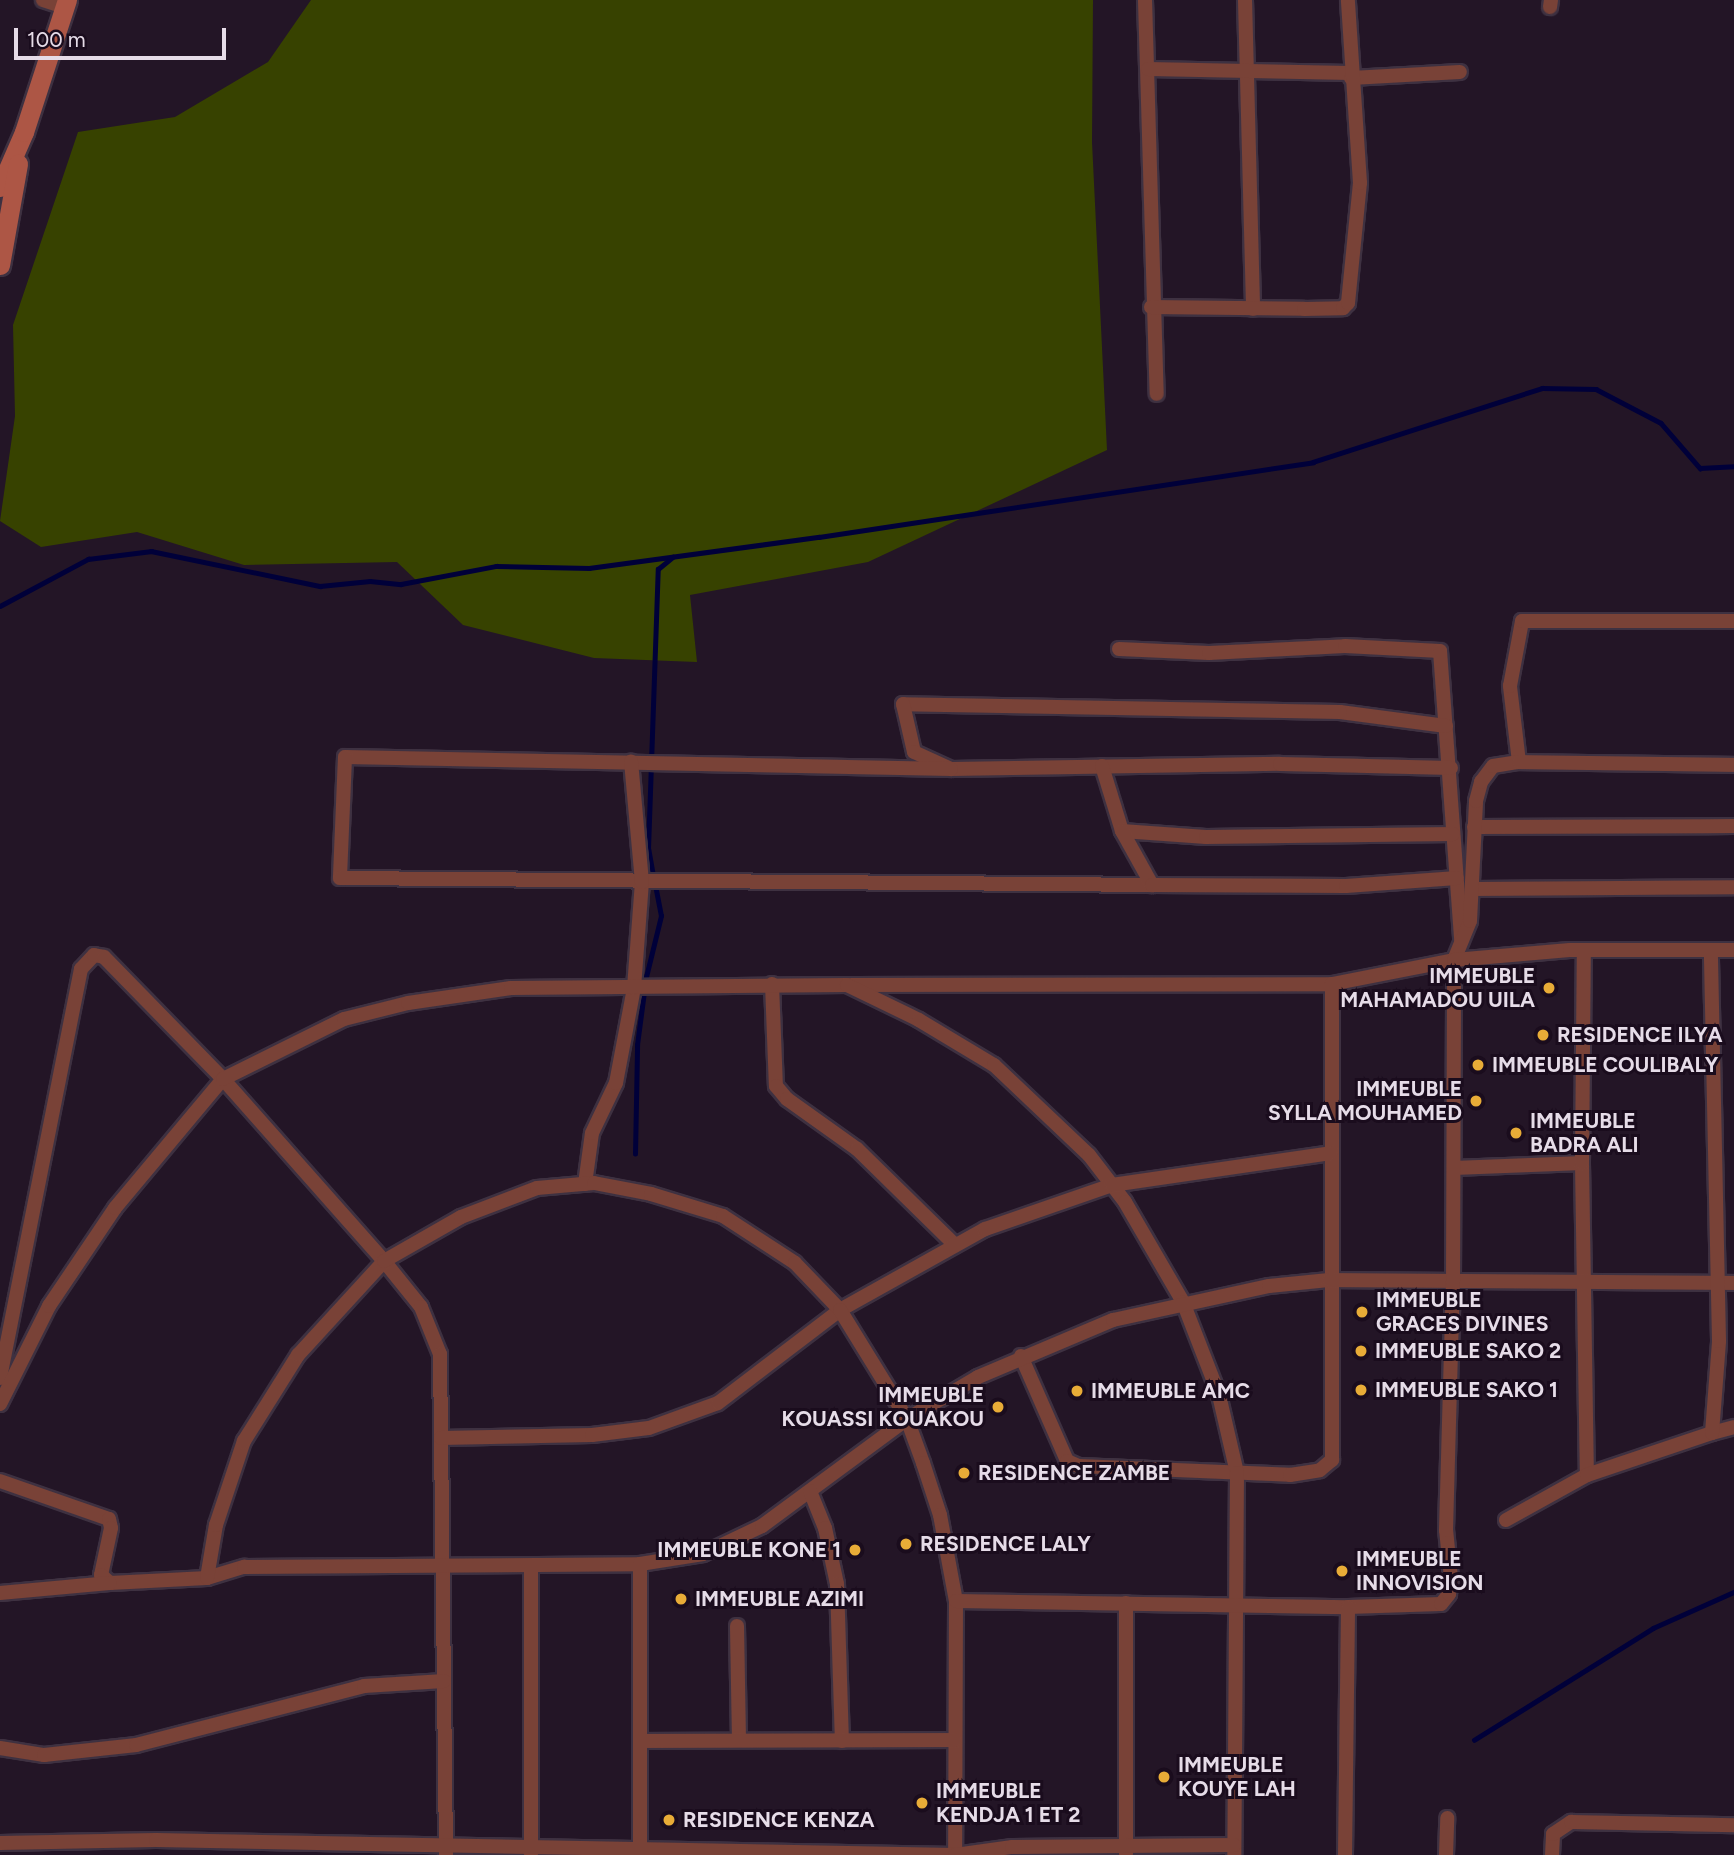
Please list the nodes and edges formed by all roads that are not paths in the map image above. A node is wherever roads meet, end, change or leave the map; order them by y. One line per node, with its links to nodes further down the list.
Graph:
1 (43, 0): 5 (street)
2 (1145, 0): 6 (street)
3 (1245, 0): 7 (street)
4 (1348, 0): 9 (street)
5 (66, 3): 10 (main road)
6 (1148, 69): 7 (street); 13 (street)
7 (1247, 71): 9 (street); 14 (street)
8 (1460, 72): 9 (street)
9 (1351, 75): 14 (street)
10 (24, 132): 11 (main road); 12 (main road)
11 (0, 187)
12 (0, 265)
13 (1151, 307): 14 (street); 15 (street)
14 (1253, 309)
15 (1157, 394)
16 (1734, 621): 20 (street)
17 (1119, 649): 18 (street)
18 (1446, 726): 23 (street); 24 (street)
19 (631, 761): 24 (street); 30 (street); 30 (street)
20 (1519, 762): 21 (street); 26 (street)
21 (1734, 765)
22 (1102, 766): 23 (street); 24 (street); 27 (street)
23 (1451, 768): 28 (street)
24 (951, 769)
25 (1734, 826): 26 (street)
26 (1475, 827): 33 (street)
27 (1122, 831): 28 (street); 31 (street)
28 (1453, 834): 29 (street)
29 (1457, 878): 31 (street); 34 (street)
30 (642, 882): 31 (street); 42 (street)
31 (1152, 885)
32 (1734, 887): 33 (street)
33 (1472, 890): 34 (street)
34 (1461, 942): 38 (street)
35 (1584, 950): 36 (street); 38 (street); 45 (street)
36 (1711, 950): 37 (street); 55 (street)
37 (1734, 950)
38 (1454, 960): 40 (street); 46 (street)
39 (772, 984): 41 (street); 42 (street); 49 (street)
40 (1332, 984): 41 (street); 44 (street)
41 (847, 985): 48 (street)
42 (634, 988): 43 (street); 47 (street)
43 (223, 1079): 50 (street); 59 (street); 60 (street)
44 (1331, 1153): 48 (street); 51 (street)
45 (1582, 1163): 46 (street); 53 (street)
46 (1454, 1168): 52 (street)
47 (585, 1184): 50 (street); 57 (street)
48 (1112, 1185): 49 (street); 56 (street)
49 (955, 1245): 57 (street)
50 (384, 1261): 64 (street); 73 (street)
51 (1329, 1280): 52 (street); 56 (street); 65 (street)
52 (1453, 1282): 53 (street); 79 (street)
53 (1584, 1283): 55 (street); 66 (street)
54 (1734, 1283): 55 (street)
55 (1717, 1284): 63 (street)
56 (1183, 1302): 58 (street); 65 (street)
57 (840, 1310): 61 (street); 64 (street)
58 (1021, 1356): 61 (street); 65 (street)
59 (0, 1378)
60 (0, 1404)
61 (907, 1419): 68 (street); 76 (street)
62 (1734, 1427): 63 (street)
63 (1712, 1433): 66 (street)
64 (441, 1438): 72 (street)
65 (1237, 1473): 78 (street)
66 (1587, 1475): 69 (street)
67 (0, 1481): 74 (street)
68 (810, 1490): 70 (street); 85 (street)
69 (1506, 1520)
70 (640, 1564): 71 (street); 84 (street)
71 (531, 1567): 72 (street); 94 (street)
72 (442, 1569): 73 (street); 81 (street)
73 (207, 1578): 74 (street)
74 (110, 1583): 75 (street)
75 (0, 1593)
76 (956, 1601): 77 (street); 83 (street)
77 (1126, 1603): 78 (street); 91 (street)
78 (1238, 1604): 79 (street); 92 (street)
79 (1348, 1607): 98 (street)
80 (737, 1626): 82 (street)
81 (444, 1681): 86 (street); 93 (street)
82 (738, 1739): 84 (street); 85 (street)
83 (955, 1740): 85 (street); 97 (street)
84 (640, 1741): 95 (street)
85 (842, 1741)
86 (0, 1748)
87 (1447, 1818): 99 (street)
88 (1734, 1825): 100 (street)
89 (0, 1843): 90 (street)
90 (314, 1849): 93 (street)
91 (1126, 1850): 92 (street); 97 (street)
92 (1234, 1850)
93 (446, 1851): 94 (street)
94 (531, 1851): 95 (street)
95 (640, 1851): 96 (street)
96 (751, 1853): 97 (street)
97 (955, 1855)
98 (1345, 1855)
99 (1446, 1855)
100 (1552, 1855)

